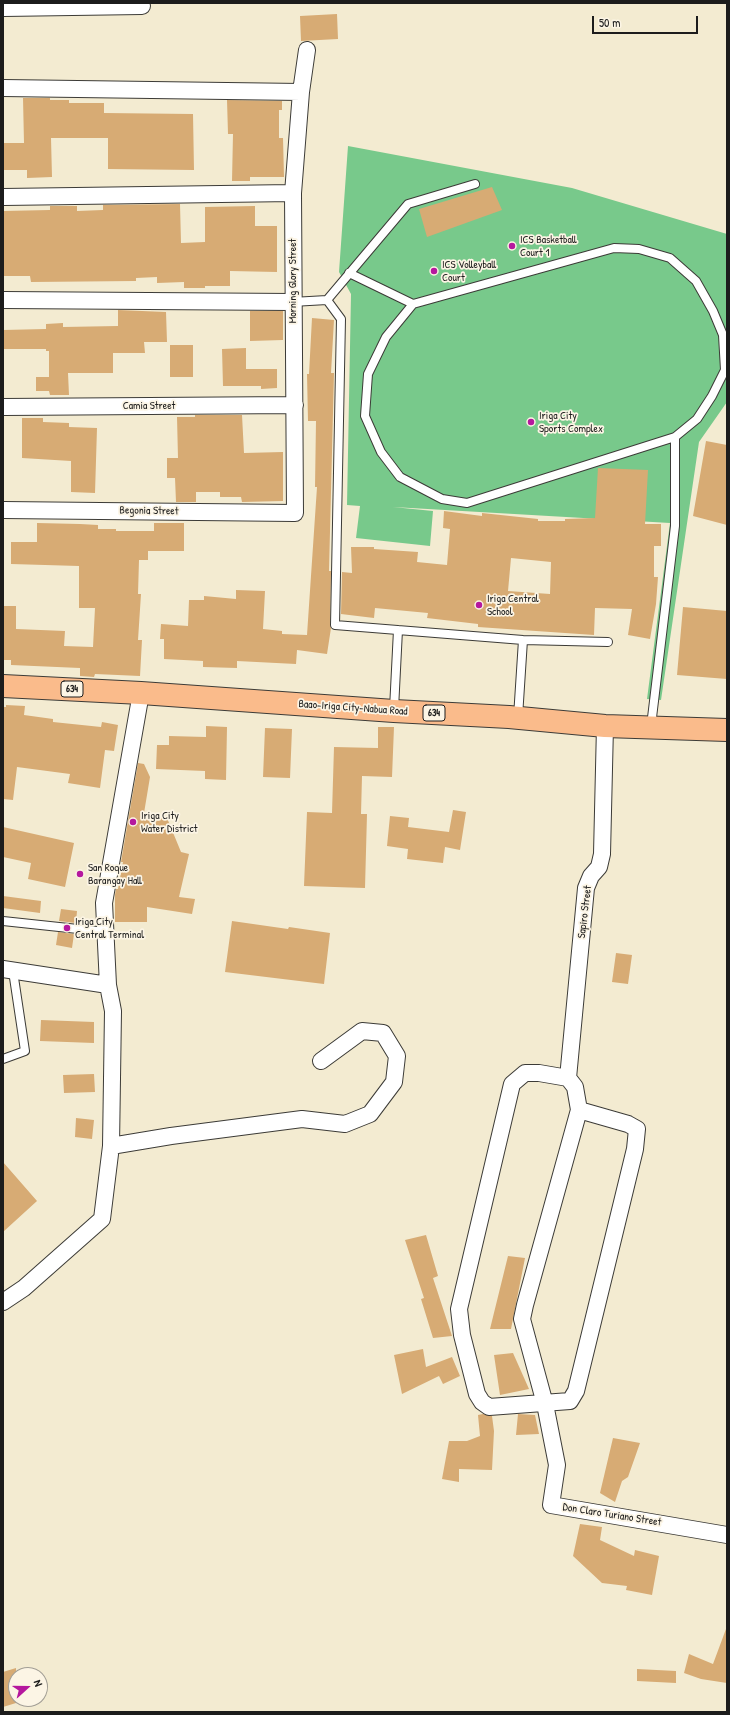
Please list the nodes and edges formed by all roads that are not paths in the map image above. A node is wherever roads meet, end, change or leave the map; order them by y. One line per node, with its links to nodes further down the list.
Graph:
1 (142, 6): 2 (street)
2 (3, 8)
3 (307, 50): 5 (street, Morning Glory Street)
4 (3, 88): 5 (street)
5 (302, 92): 7 (street, Morning Glory Street)
6 (475, 184): 9 (lane)
7 (293, 193): 8 (street); 12 (street, Morning Glory Street)
8 (3, 197)
9 (349, 273): 11 (lane); 13 (lane)
10 (3, 300): 12 (street)
11 (328, 300): 12 (lane); 19 (lane)
12 (292, 302): 14 (street, Morning Glory Street)
13 (413, 304): 16 (lane); 16 (lane)
14 (295, 405): 15 (street, Camia Street); 18 (street, Morning Glory Street)
15 (3, 407)
16 (675, 437): 27 (lane)
17 (3, 510): 18 (street, Begonia Street)
18 (295, 513)
19 (398, 630): 20 (lane); 24 (lane)
20 (523, 640): 21 (lane); 25 (lane)
21 (608, 642)
22 (3, 686): 23 (main road, Baao-Iriga City-Nabua Road / 634)
23 (141, 693): 24 (main road, Baao-Iriga City-Nabua Road / 634); 30 (street)
24 (394, 711): 25 (main road, Baao-Iriga City-Nabua Road / 634)
25 (518, 717): 26 (main road, Baao-Iriga City-Nabua Road / 634)
26 (605, 726): 27 (main road, Baao-Iriga City-Nabua Road / 634); 35 (street, Sapiro Street)
27 (650, 727): 28 (main road, Baao-Iriga City-Nabua Road / 634)
28 (727, 730)
29 (3, 921): 30 (lane)
30 (106, 932): 32 (street)
31 (8, 972): 32 (street); 33 (lane)
32 (108, 985): 37 (street)
33 (3, 1059)
34 (321, 1061): 37 (street)
35 (568, 1078): 36 (street); 39 (street)
36 (579, 1110): 39 (street); 39 (street)
37 (111, 1146): 38 (street)
38 (3, 1302)
39 (545, 1404): 40 (street, Don Claro Turiano Street)
40 (727, 1535)

